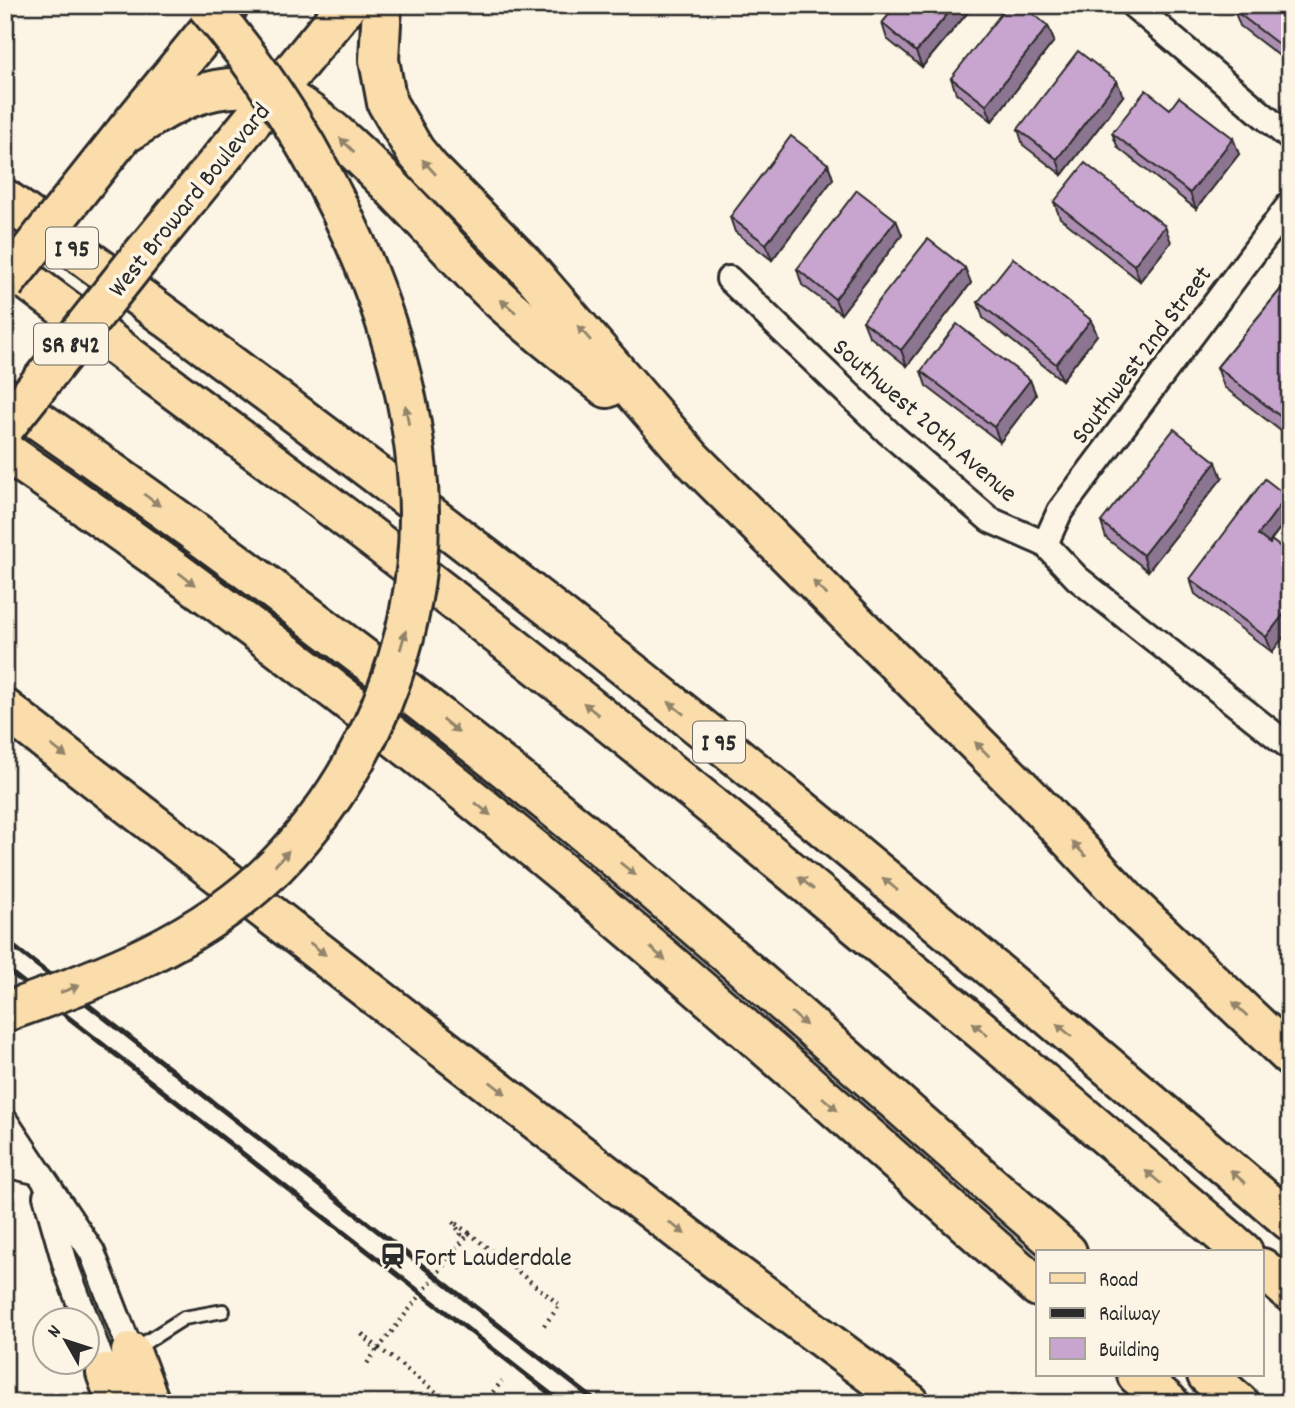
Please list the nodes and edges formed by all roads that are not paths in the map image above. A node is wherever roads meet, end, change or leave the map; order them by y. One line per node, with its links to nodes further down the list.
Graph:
1 (206, 5): 21 (main road, one-way to 1, bridge)
2 (229, 5): 7 (main road)
3 (346, 5): 6 (main road, West Broward Boulevard / SR 842)
4 (382, 5): 17 (main road, one-way to 4)
5 (1133, 5): 8 (street)
6 (275, 93): 7 (main road); 15 (main road, West Broward Boulevard / SR 842, bridge); 17 (main road, one-way to 6)
7 (122, 136): 13 (main road, bridge)
8 (1290, 138)
9 (5, 199): 26 (main road, I 95, one-way to 9)
10 (1290, 204): 18 (street, Southwest 2nd Street)
11 (5, 264): 28 (main road, one-way to 11)
12 (729, 279): 18 (street, Southwest 20th Avenue)
13 (5, 283)
14 (5, 397): 27 (main road, one-way to 27)
15 (5, 427)
16 (5, 451): 31 (main road, one-way to 31)
17 (692, 459): 22 (main road, one-way to 17)
18 (1045, 544): 20 (street, Southwest 20th Avenue)
19 (5, 709): 29 (main road, one-way to 29)
20 (1290, 747)
21 (5, 1012)
22 (1290, 1056)
23 (5, 1121): 25 (street)
24 (5, 1164): 25 (street)
25 (39, 1172): 33 (street); 36 (street)
26 (1290, 1221)
27 (1065, 1250)
28 (1241, 1250)
29 (718, 1261): 40 (main road); 41 (main road)
30 (1264, 1270): 32 (main road)
31 (1036, 1285)
32 (1290, 1292)
33 (80, 1306)
34 (223, 1311): 36 (lane)
35 (102, 1346): 36 (street)
36 (118, 1370): 39 (main road)
37 (1138, 1376): 42 (main road)
38 (1208, 1376): 43 (main road)
39 (150, 1403)
40 (874, 1403)
41 (910, 1403)
42 (1169, 1403)
43 (1239, 1403)

